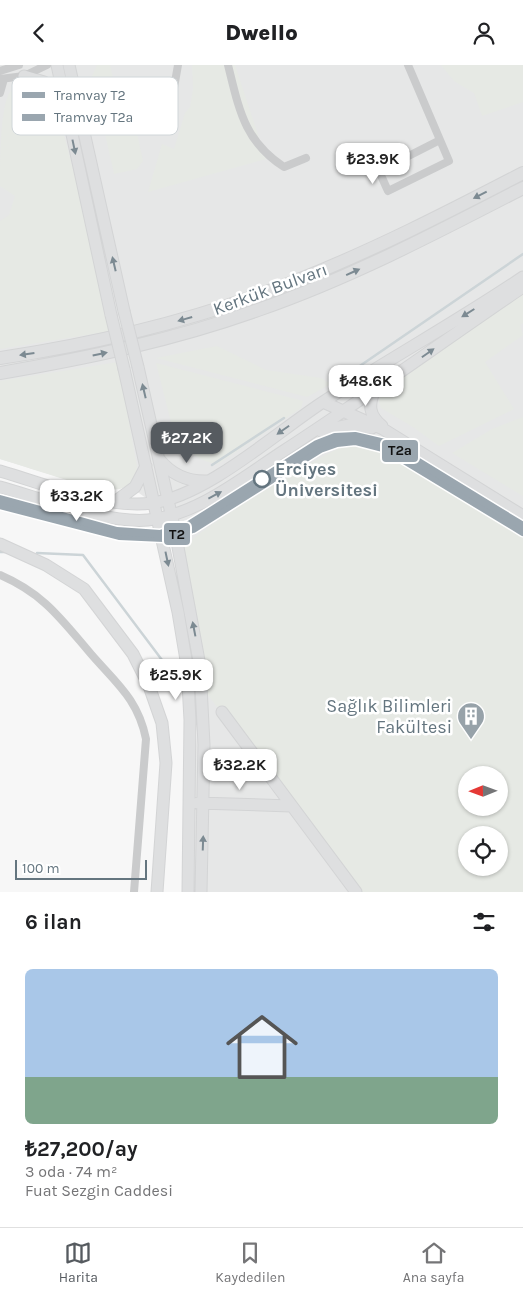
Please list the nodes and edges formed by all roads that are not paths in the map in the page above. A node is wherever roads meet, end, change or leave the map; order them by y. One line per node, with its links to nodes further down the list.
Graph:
1 (19, 65): 5 (street)
2 (47, 65): 6 (street)
3 (228, 65): 14 (street)
4 (408, 65): 13 (street)
5 (0, 71)
6 (24, 76): 7 (street); 8 (street)
7 (17, 77)
8 (27, 77)
9 (2, 79): 10 (street)
10 (0, 93)
11 (71, 135): 27 (street, one-way to 27, bridge)
12 (85, 135): 26 (street, one-way to 12, bridge)
13 (440, 140): 13 (street)
14 (306, 158)
15 (523, 173): 19 (main road, Kerkük Bulvarı, one-way to 19)
16 (523, 188): 20 (main road, Kerkük Bulvarı, one-way to 16)
17 (523, 277): 22 (street, one-way to 22)
18 (523, 287): 21 (street, one-way to 18)
19 (0, 358)
20 (0, 373)
21 (375, 390): 23 (street); 25 (street)
22 (323, 402): 23 (street); 29 (street, one-way to 29)
23 (345, 411): 24 (street); 25 (street)
24 (306, 437): 25 (street); 35 (street, one-way to 24)
25 (397, 437): 34 (street)
26 (159, 458): 29 (street); 31 (street)
27 (146, 466): 32 (street); 33 (street)
28 (0, 471): 32 (street)
29 (210, 481): 31 (street)
30 (0, 487): 36 (street)
31 (168, 500): 33 (street); 35 (street)
32 (116, 501): 33 (street)
33 (154, 503): 36 (street)
34 (523, 515)
35 (171, 516): 36 (street); 41 (street, one-way to 35)
36 (158, 519): 40 (street, one-way to 40)
37 (0, 544): 44 (street)
38 (0, 575): 43 (street)
39 (222, 711): 42 (street)
40 (190, 803): 41 (street); 45 (street)
41 (204, 803): 42 (street); 46 (street, one-way to 41)
42 (291, 806): 47 (street)
43 (134, 892)
44 (157, 892)
45 (188, 892)
46 (201, 892)
47 (356, 892)

